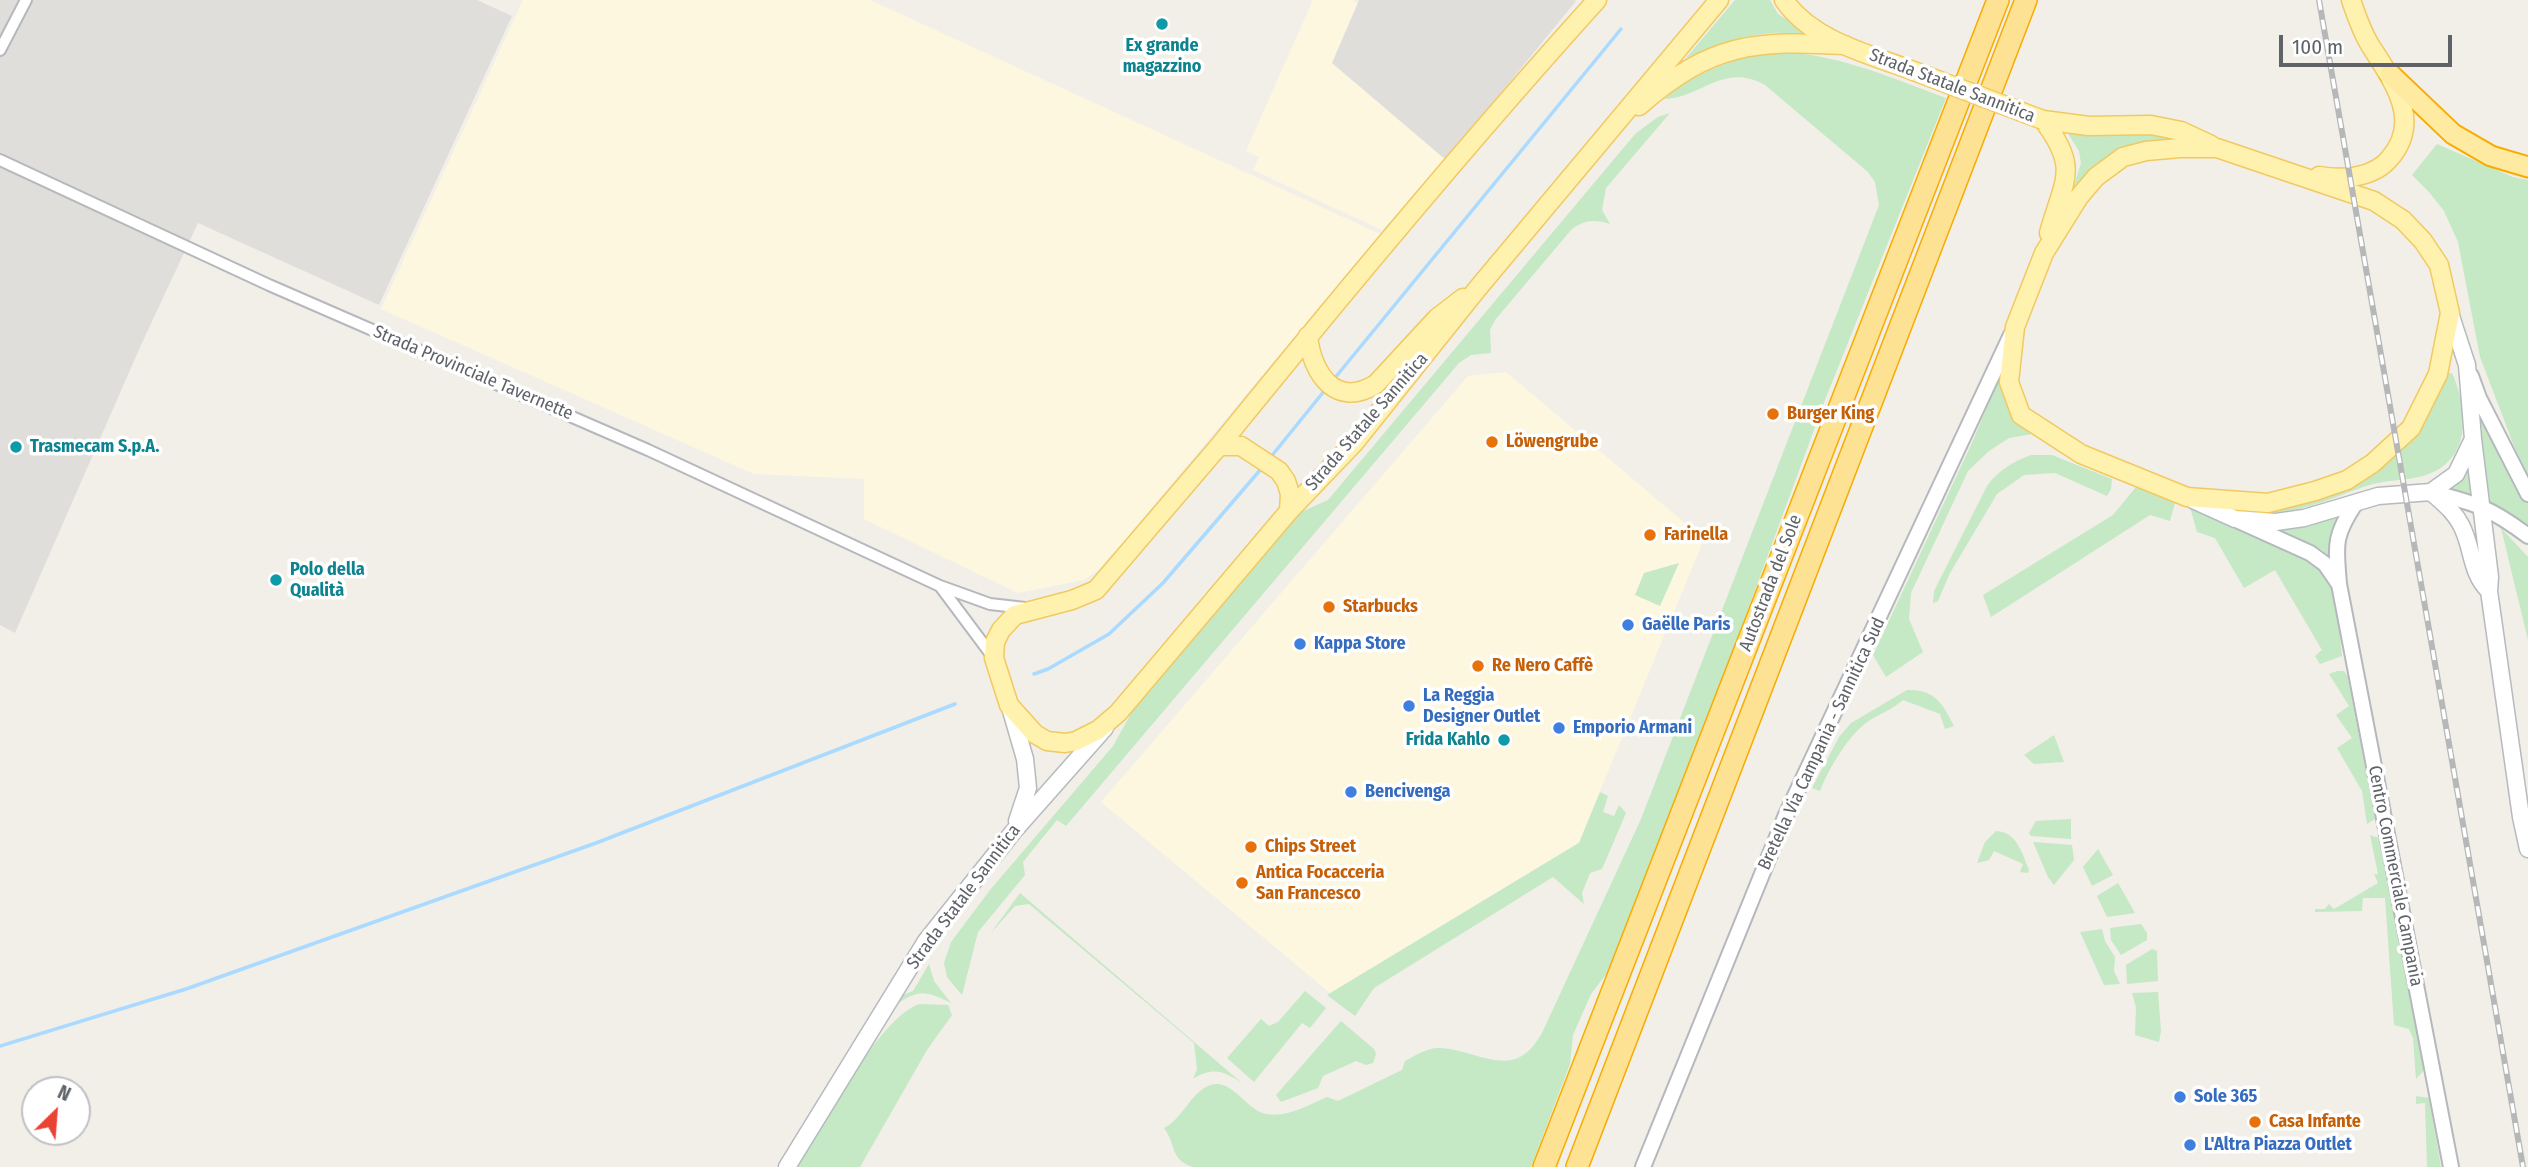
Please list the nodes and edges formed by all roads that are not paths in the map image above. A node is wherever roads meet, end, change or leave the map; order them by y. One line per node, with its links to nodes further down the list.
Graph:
1 (26, 0): 9 (street)
2 (1597, 0): 21 (main road)
3 (1718, 0): 12 (main road, Strada Statale Sannitica)
4 (1784, 0): 8 (main road, Strada Statale Sannitica)
5 (1998, 0): 43 (highway, Autostrada del Sole)
6 (2026, 0): 44 (highway, Autostrada del Sole)
7 (2351, 0): 10 (main road)
8 (1846, 45): 11 (main road, Strada Statale Sannitica, bridge); 12 (main road, Strada Statale Sannitica)
9 (0, 50)
10 (2390, 74): 15 (highway); 16 (main road)
11 (2043, 120): 13 (main road); 17 (main road, Strada Statale Sannitica)
12 (1613, 129): 18 (main road, Strada Statale Sannitica)
13 (2217, 148): 16 (main road, Strada Statale Sannitica); 17 (main road, Strada Statale Sannitica)
14 (1, 162): 34 (street, Strada Provinciale Tavernette)
15 (2528, 167)
16 (2280, 169): 19 (main road, Strada Statale Sannitica)
17 (2044, 253): 20 (main road, Strada Statale Sannitica)
18 (1478, 288): 21 (main road); 30 (main road, Strada Statale Sannitica)
19 (2449, 313): 22 (main road); 27 (main road, Strada Statale Sannitica)
20 (2015, 327): 27 (main road, Strada Statale Sannitica); 45 (street, Bretella Via Campania - Sannitica Sud)
21 (1308, 336): 24 (main road)
22 (2467, 365): 23 (main road); 26 (street)
23 (2473, 439): 25 (main road); 29 (main road)
24 (1216, 450): 30 (main road); 36 (main road)
25 (2431, 492): 28 (main road, Strada Statale Sannitica); 29 (street); 35 (main road)
26 (2528, 494)
27 (2187, 497): 31 (main road, Strada Statale Sannitica)
28 (2355, 504): 31 (main road, Strada Statale Sannitica); 33 (street, Centro Commerciale Campania)
29 (2479, 505): 32 (street); 35 (main road)
30 (1289, 511): 39 (main road, Strada Statale Sannitica)
31 (2235, 519): 33 (street, Centro Commerciale Campania)
32 (2528, 536)
33 (2339, 584): 46 (street, Centro Commerciale Campania)
34 (940, 586): 36 (street, Strada Provinciale Tavernette); 37 (street, Strada Provinciale Tavernette)
35 (2489, 591): 41 (main road)
36 (1035, 609): 37 (main road)
37 (994, 658): 38 (main road, Strada Statale Sannitica)
38 (1009, 705): 39 (main road, Strada Statale Sannitica); 40 (main road)
39 (1118, 713): 40 (main road, Strada Statale Sannitica)
40 (1013, 832): 42 (main road, Strada Statale Sannitica)
41 (2528, 849)
42 (787, 1167)
43 (1544, 1167)
44 (1577, 1167)
45 (1643, 1167)
46 (2451, 1167)

